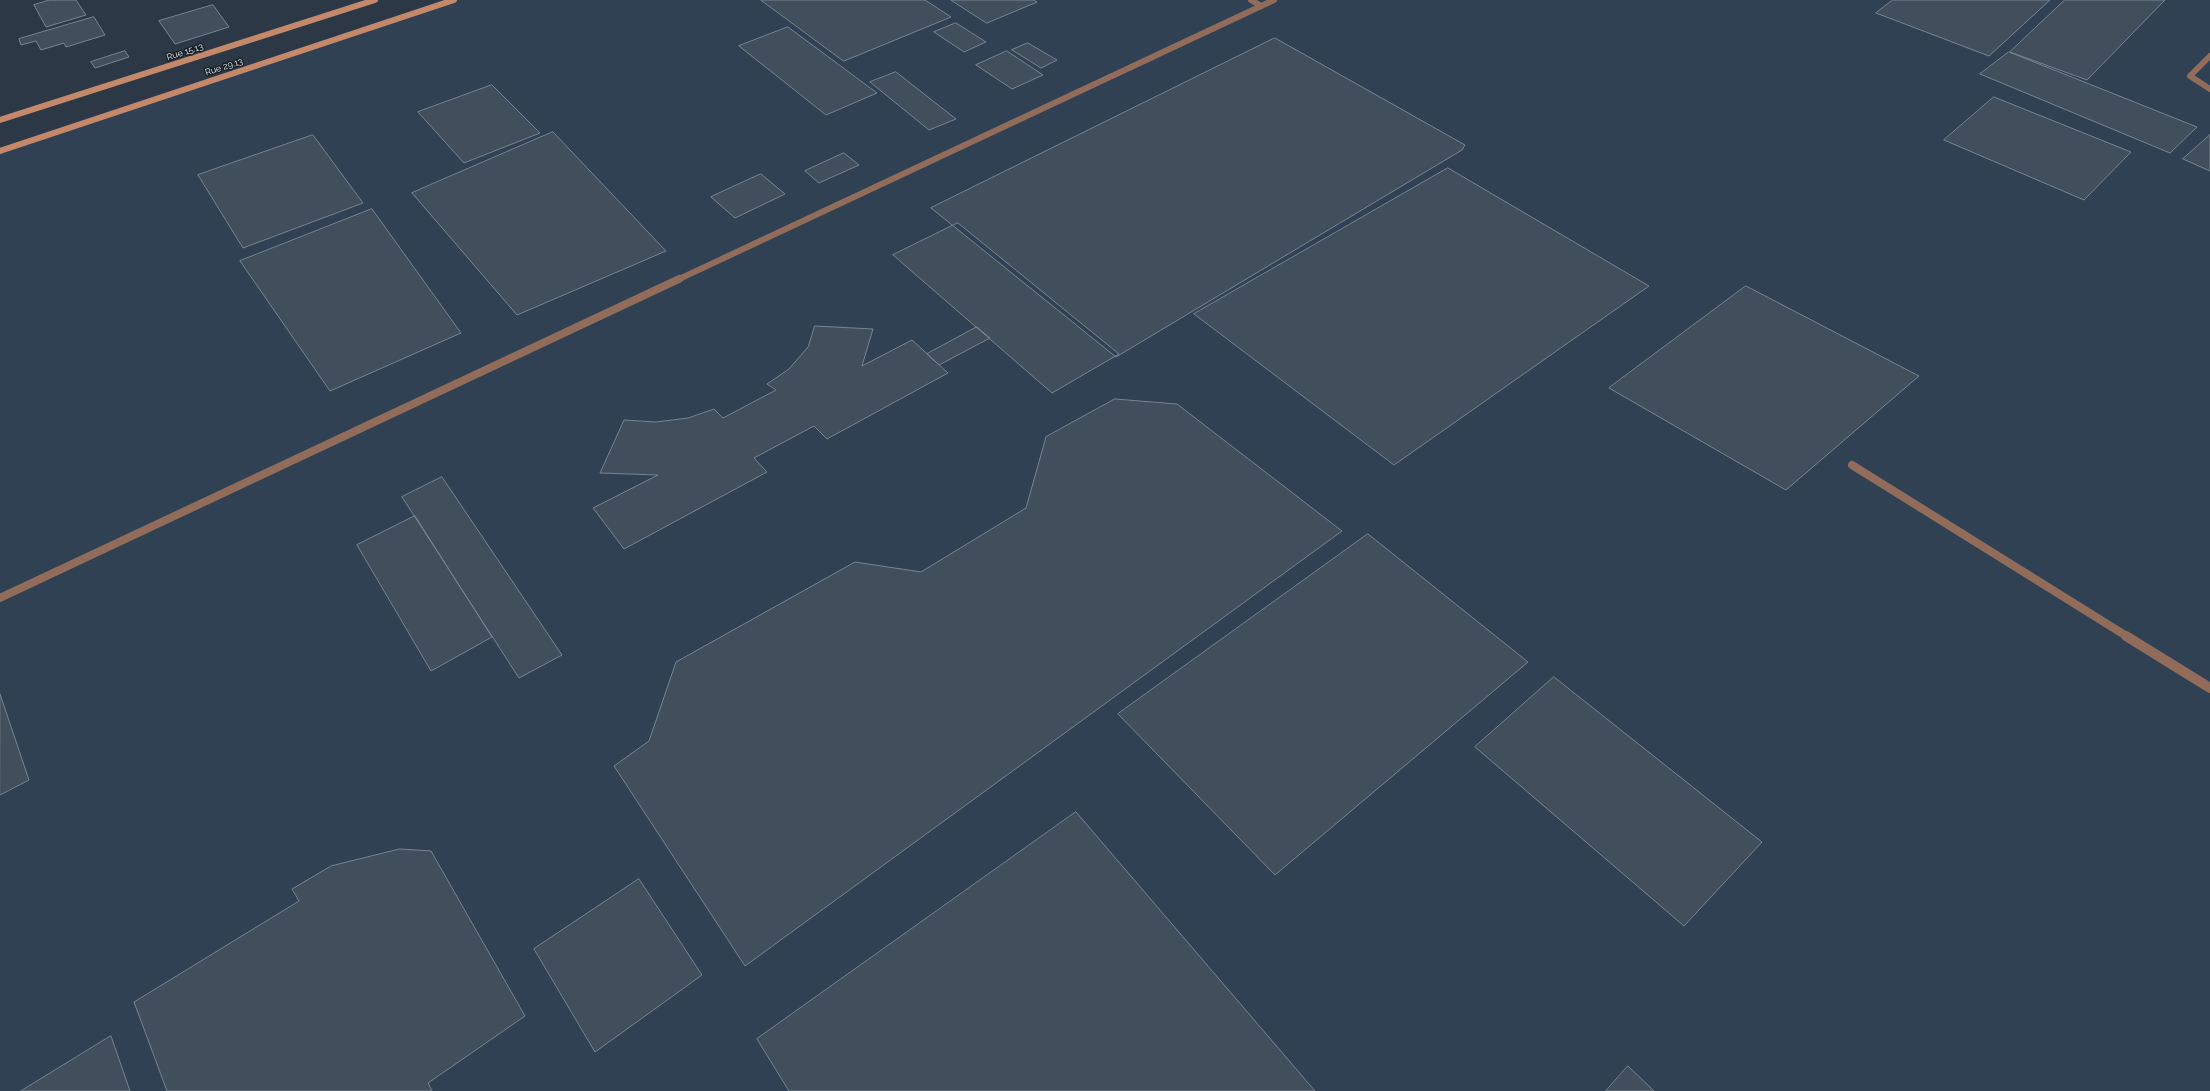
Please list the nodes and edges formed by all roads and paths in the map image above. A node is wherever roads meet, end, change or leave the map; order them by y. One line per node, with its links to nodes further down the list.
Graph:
1 (375, 0): 8 (main road, Rue 15.13)
2 (454, 0): 9 (main road, Rue 29.13)
3 (1251, 0): 5 (street)
4 (1274, 0): 5 (street)
5 (1261, 6): 11 (street)
6 (2210, 56): 7 (street)
7 (2210, 89)
8 (0, 120)
9 (0, 151)
10 (1852, 465): 12 (street)
11 (0, 598)
12 (2210, 688)

